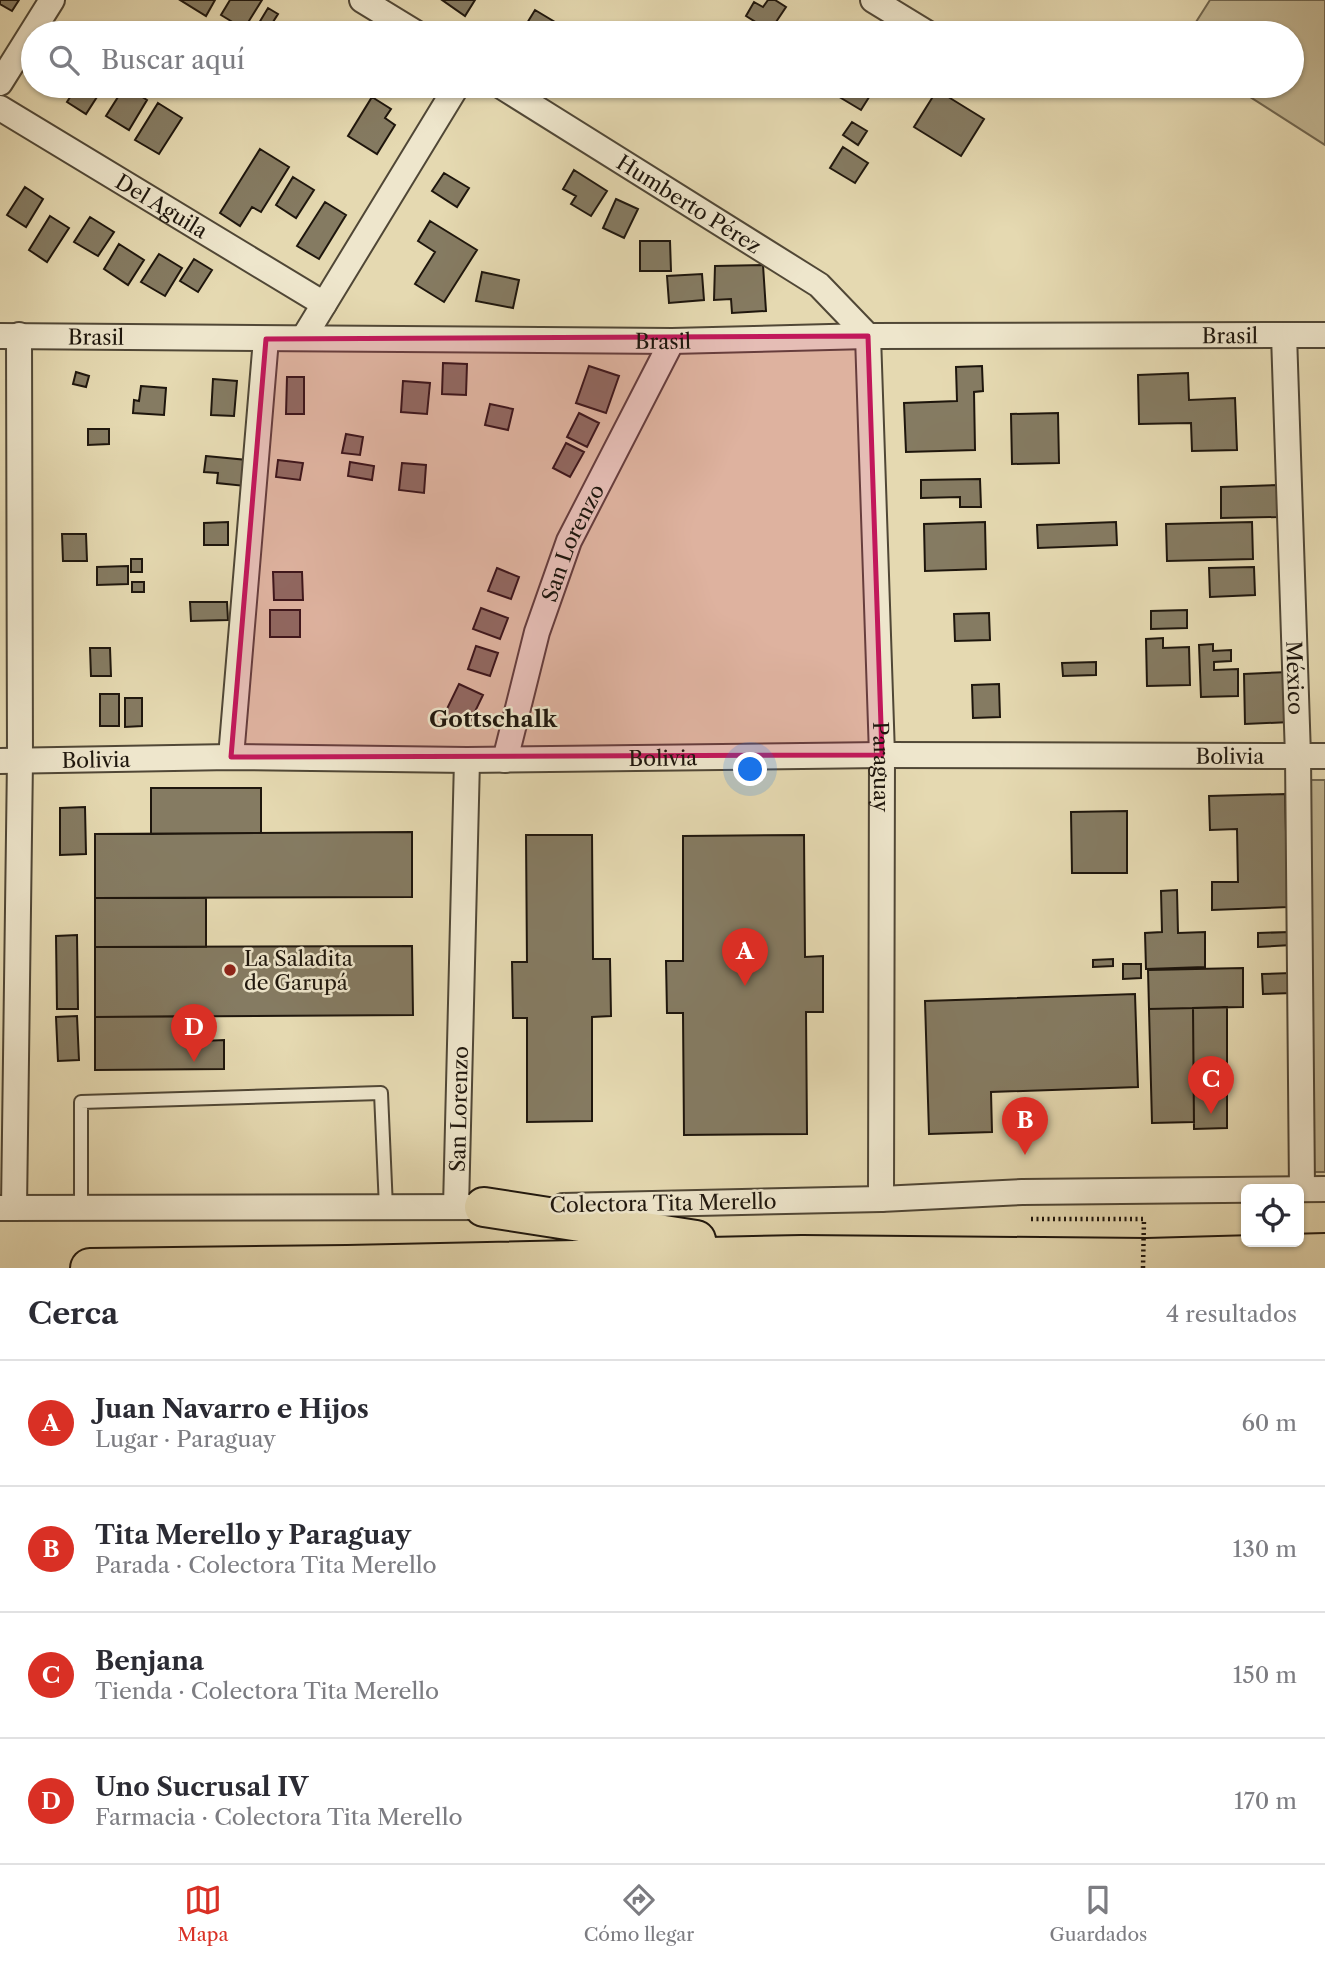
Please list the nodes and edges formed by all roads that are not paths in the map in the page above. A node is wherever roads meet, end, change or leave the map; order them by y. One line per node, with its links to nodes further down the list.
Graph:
1 (52, 0): 4 (street)
2 (362, 0): 5 (street)
3 (873, 0): 6 (street)
4 (39, 21)
5 (396, 21)
6 (907, 21)
7 (21, 49): 8 (street)
8 (0, 83)
9 (450, 98): 12 (street)
10 (520, 98): 16 (street, Humberto Pérez)
11 (0, 108): 12 (street, Del Aguila)
12 (324, 304): 17 (street)
13 (1284, 335): 14 (street, Brasil); 16 (street, Brasil); 21 (street, México)
14 (1325, 335)
15 (9, 336): 18 (street, Brasil); 26 (street)
16 (868, 336): 19 (street, Brasil); 20 (street, Paraguay)
17 (304, 337): 18 (street, Brasil); 19 (street, Brasil)
18 (266, 339): 23 (street)
19 (672, 341): 25 (street, San Lorenzo)
20 (881, 755): 21 (street, Bolivia); 25 (street, Bolivia); 28 (street, Paraguay)
21 (1298, 756): 22 (street, Bolivia); 27 (street, México)
22 (1325, 756)
23 (231, 757): 24 (street, Bolivia); 26 (street, Bolivia)
24 (467, 760): 25 (street, Bolivia); 29 (street, San Lorenzo)
25 (505, 760)
26 (10, 761): 30 (street)
27 (1314, 1189): 28 (street, Colectora Tita Merello)
28 (881, 1199): 29 (street, Colectora Tita Merello)
29 (470, 1207): 32 (street, Colectora Tita Merello); 34 (highway)
30 (7, 1208): 31 (street, Colectora Tita Merello)
31 (81, 1208): 32 (street, Colectora Tita Merello); 32 (lane)
32 (386, 1208)
33 (1325, 1253): 34 (highway)
34 (802, 1255): 35 (highway)
35 (90, 1268)

